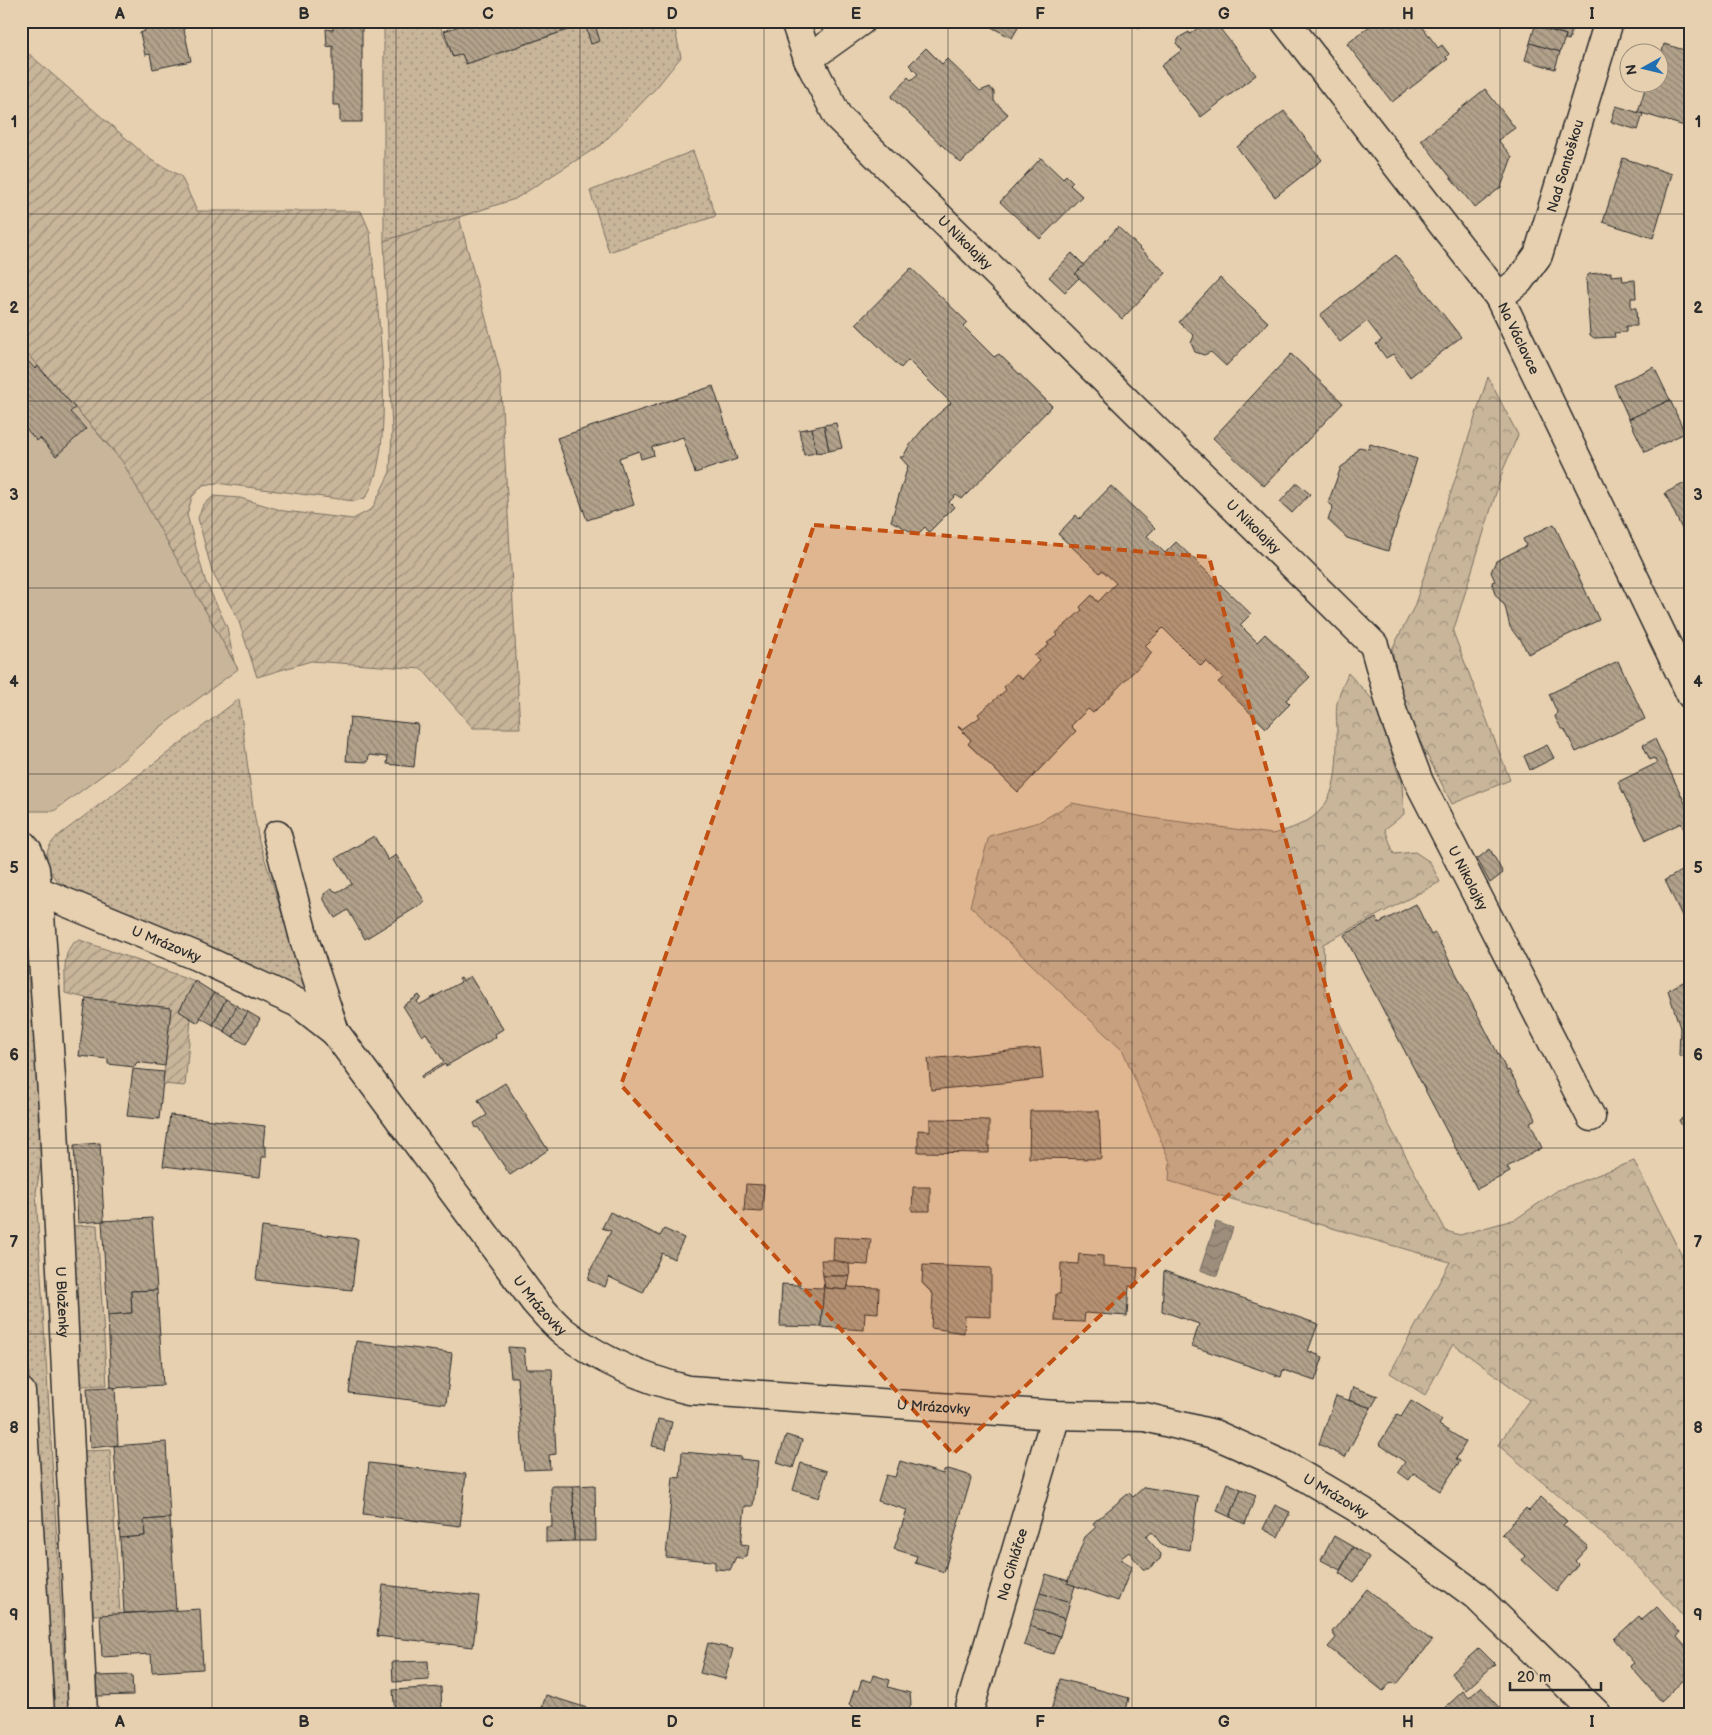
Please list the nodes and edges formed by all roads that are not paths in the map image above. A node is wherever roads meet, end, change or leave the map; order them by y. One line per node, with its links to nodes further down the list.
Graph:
1 (795, 21): 5 (street, U Nikolajky)
2 (861, 21): 5 (street)
3 (1286, 21): 6 (street, Na Václavce)
4 (1609, 21): 6 (street, Nad Santoškou)
5 (808, 59): 13 (street, U Nikolajky)
6 (1499, 297): 7 (street, Na Václavce)
7 (1691, 695)
8 (278, 835): 12 (street, U Mrázovky)
9 (21, 843): 10 (street)
10 (36, 890): 11 (street); 12 (street, U Mrázovky); 17 (street, U Blaženky)
11 (21, 915)
12 (335, 1032): 15 (street, U Mrázovky)
13 (1591, 1117)
14 (21, 1392): 16 (street)
15 (1056, 1415): 18 (street, Na Cihlářce); 19 (street, U Mrázovky)
16 (40, 1714)
17 (82, 1714)
18 (968, 1714)
19 (1597, 1714)

